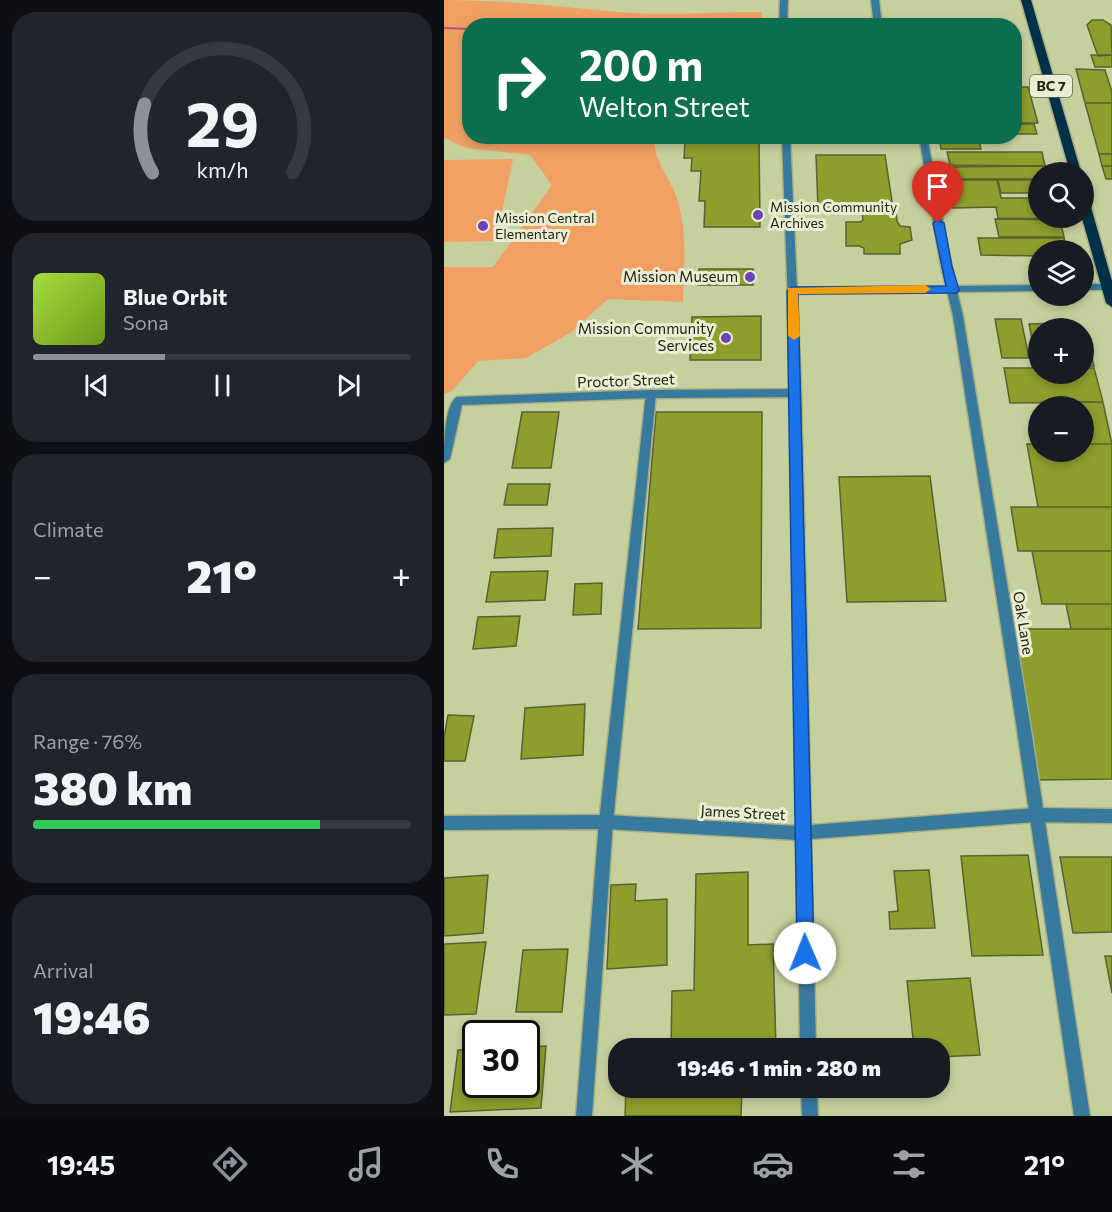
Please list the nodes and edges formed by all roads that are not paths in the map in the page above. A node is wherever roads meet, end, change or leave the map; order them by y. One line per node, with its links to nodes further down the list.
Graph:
1 (784, 0): 4 (street)
2 (875, 0): 5 (street)
3 (1026, 0): 8 (main road, BC 7)
4 (783, 18)
5 (877, 18)
6 (786, 144): 13 (street)
7 (924, 144): 12 (street, Oak Lane)
8 (1073, 162)
9 (1091, 228): 10 (main road)
10 (1109, 287): 14 (main road)
11 (1028, 288): 12 (street)
12 (953, 290): 13 (street); 18 (street, Oak Lane)
13 (792, 291): 15 (street)
14 (1112, 303)
15 (796, 393): 16 (street, Proctor Street); 22 (street)
16 (651, 394): 17 (street, Proctor Street); 20 (street)
17 (444, 459)
18 (1035, 815): 19 (street, James Street); 22 (street, James Street); 27 (street, Oak Lane)
19 (1112, 816)
20 (606, 822): 21 (street, James Street); 22 (street, James Street); 25 (street)
21 (444, 824)
22 (802, 833): 23 (street)
23 (808, 1038)
24 (809, 1098): 26 (street)
25 (584, 1116)
26 (810, 1116)
27 (1082, 1116)

